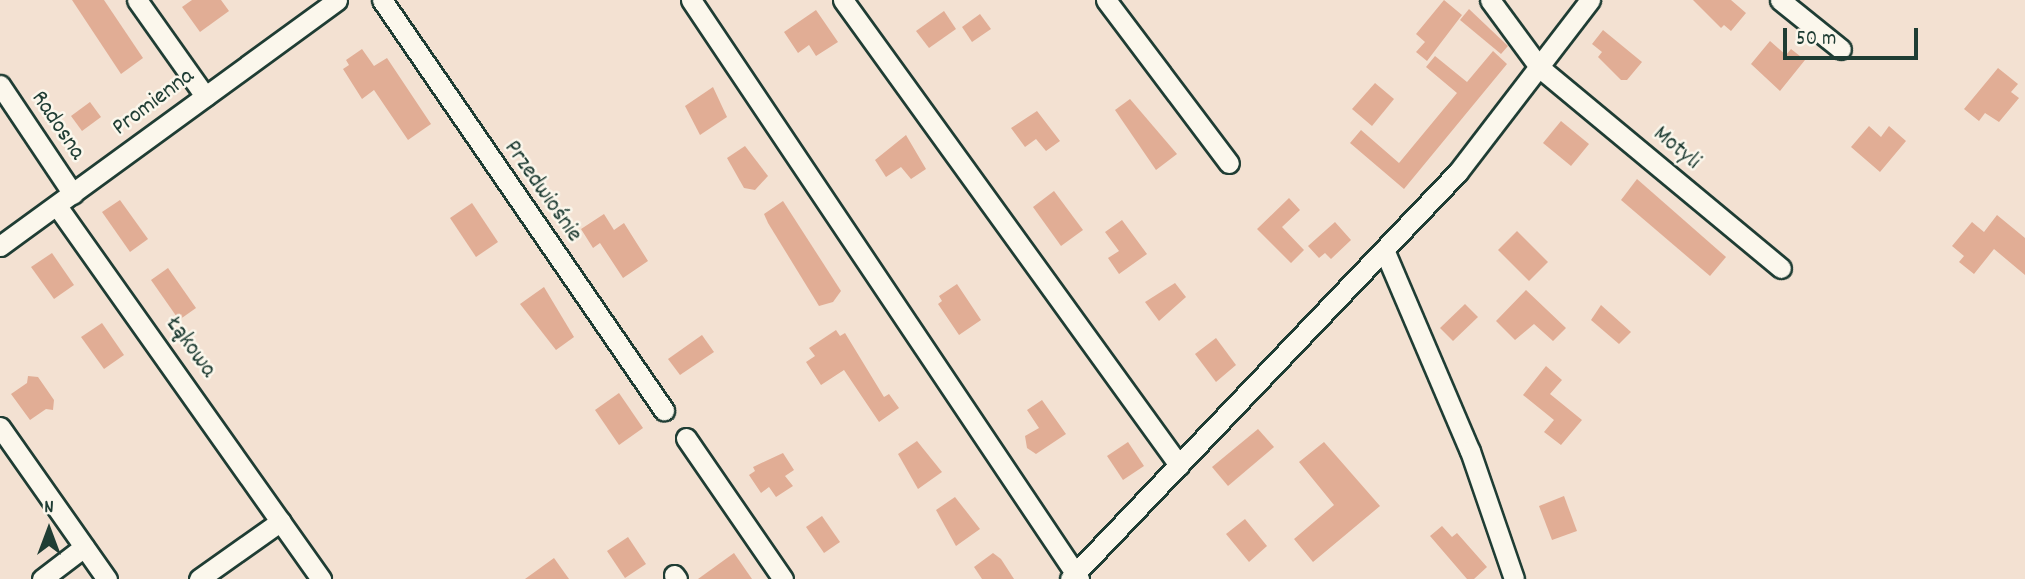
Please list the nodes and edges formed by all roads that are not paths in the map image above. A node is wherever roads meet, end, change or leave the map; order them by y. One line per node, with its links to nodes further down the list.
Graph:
1 (137, 0): 13 (street)
2 (337, 0): 13 (street, Promienna)
3 (382, 0): 19 (street, Przedwiośnie)
4 (691, 0): 25 (street)
5 (843, 0): 22 (street)
6 (1106, 0): 14 (street)
7 (1490, 0): 11 (street, Motyli)
8 (1590, 0): 11 (street)
9 (1780, 0): 10 (street)
10 (1841, 49)
11 (1540, 68): 17 (street); 18 (street, Motyli)
12 (0, 85): 15 (street, Radosna)
13 (205, 96): 15 (street, Promienna)
14 (1229, 163)
15 (65, 200): 16 (street, Promienna); 23 (street, Łąkowa)
16 (0, 246)
17 (1385, 252): 22 (street); 31 (street)
18 (1781, 268)
19 (664, 411)
20 (0, 427): 24 (street)
21 (686, 438): 30 (street)
22 (1179, 465): 25 (street)
23 (281, 521): 28 (street); 29 (street, Łąkowa)
24 (84, 547): 26 (street); 27 (street)
25 (1075, 577)
26 (42, 579)
27 (107, 579)
28 (199, 579)
29 (321, 579)
30 (783, 579)
31 (1514, 579)

